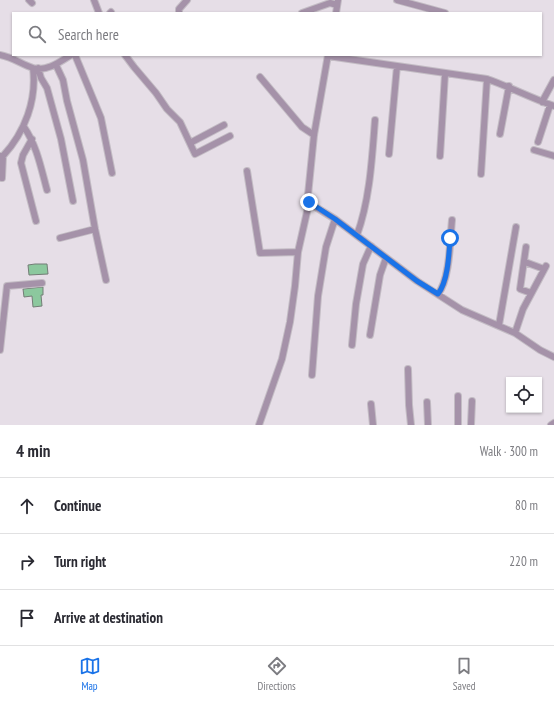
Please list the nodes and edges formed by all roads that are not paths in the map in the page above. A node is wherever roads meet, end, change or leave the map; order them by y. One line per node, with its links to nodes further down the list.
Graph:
1 (94, 0): 5 (street)
2 (187, 0): 6 (street)
3 (397, 0): 9 (street)
4 (338, 2): 7 (street); 8 (street)
5 (99, 12)
6 (179, 12)
7 (305, 12)
8 (336, 12)
9 (441, 12)
10 (0, 55): 17 (street)
11 (70, 56): 15 (street)
12 (75, 56): 40 (street)
13 (126, 56): 33 (street)
14 (328, 56): 16 (street); 29 (street)
15 (56, 65): 17 (street); 50 (street)
16 (397, 66): 18 (street); 35 (street)
17 (35, 68): 27 (street); 44 (street)
18 (445, 74): 20 (street); 37 (street)
19 (260, 78): 29 (street)
20 (487, 79): 22 (street); 41 (street)
21 (554, 80): 23 (street)
22 (509, 86): 23 (street); 28 (street)
23 (542, 102): 24 (street)
24 (552, 106): 32 (street)
25 (375, 120): 51 (street)
26 (224, 125): 33 (street)
27 (24, 127): 31 (street); 36 (street)
28 (500, 134)
29 (314, 135): 45 (street)
30 (230, 136): 33 (street)
31 (32, 139): 43 (street); 48 (street)
32 (538, 142)
33 (190, 143)
34 (534, 150): 38 (street)
35 (389, 154)
36 (1, 156): 42 (street)
37 (440, 156)
38 (554, 156)
39 (247, 171): 55 (street)
40 (112, 173)
41 (481, 174)
42 (2, 178)
43 (47, 190)
44 (73, 201)
45 (309, 202): 46 (street); 55 (street)
46 (335, 219): 51 (street); 69 (street)
47 (452, 220): 61 (street)
48 (36, 221)
49 (516, 227): 62 (street)
50 (95, 229): 52 (street); 58 (street)
51 (357, 236): 53 (street)
52 (60, 238)
53 (371, 246): 56 (street); 65 (street)
54 (526, 247): 57 (street)
55 (298, 252): 75 (street)
56 (386, 258): 61 (street); 64 (street)
57 (525, 262): 60 (street); 60 (street)
58 (106, 280)
59 (42, 283): 66 (street)
60 (531, 293): 63 (street)
61 (438, 294): 62 (street)
62 (499, 325): 63 (street)
63 (515, 332): 67 (street)
64 (370, 335)
65 (352, 345)
66 (0, 350)
67 (554, 357)
68 (408, 370): 77 (street)
69 (312, 375)
70 (458, 396): 79 (street)
71 (472, 401): 80 (street)
72 (427, 402): 78 (street)
73 (372, 404): 76 (street)
74 (554, 423): 81 (street)
75 (259, 425)
76 (373, 425)
77 (411, 425)
78 (428, 425)
79 (458, 425)
80 (471, 425)
81 (551, 425)

